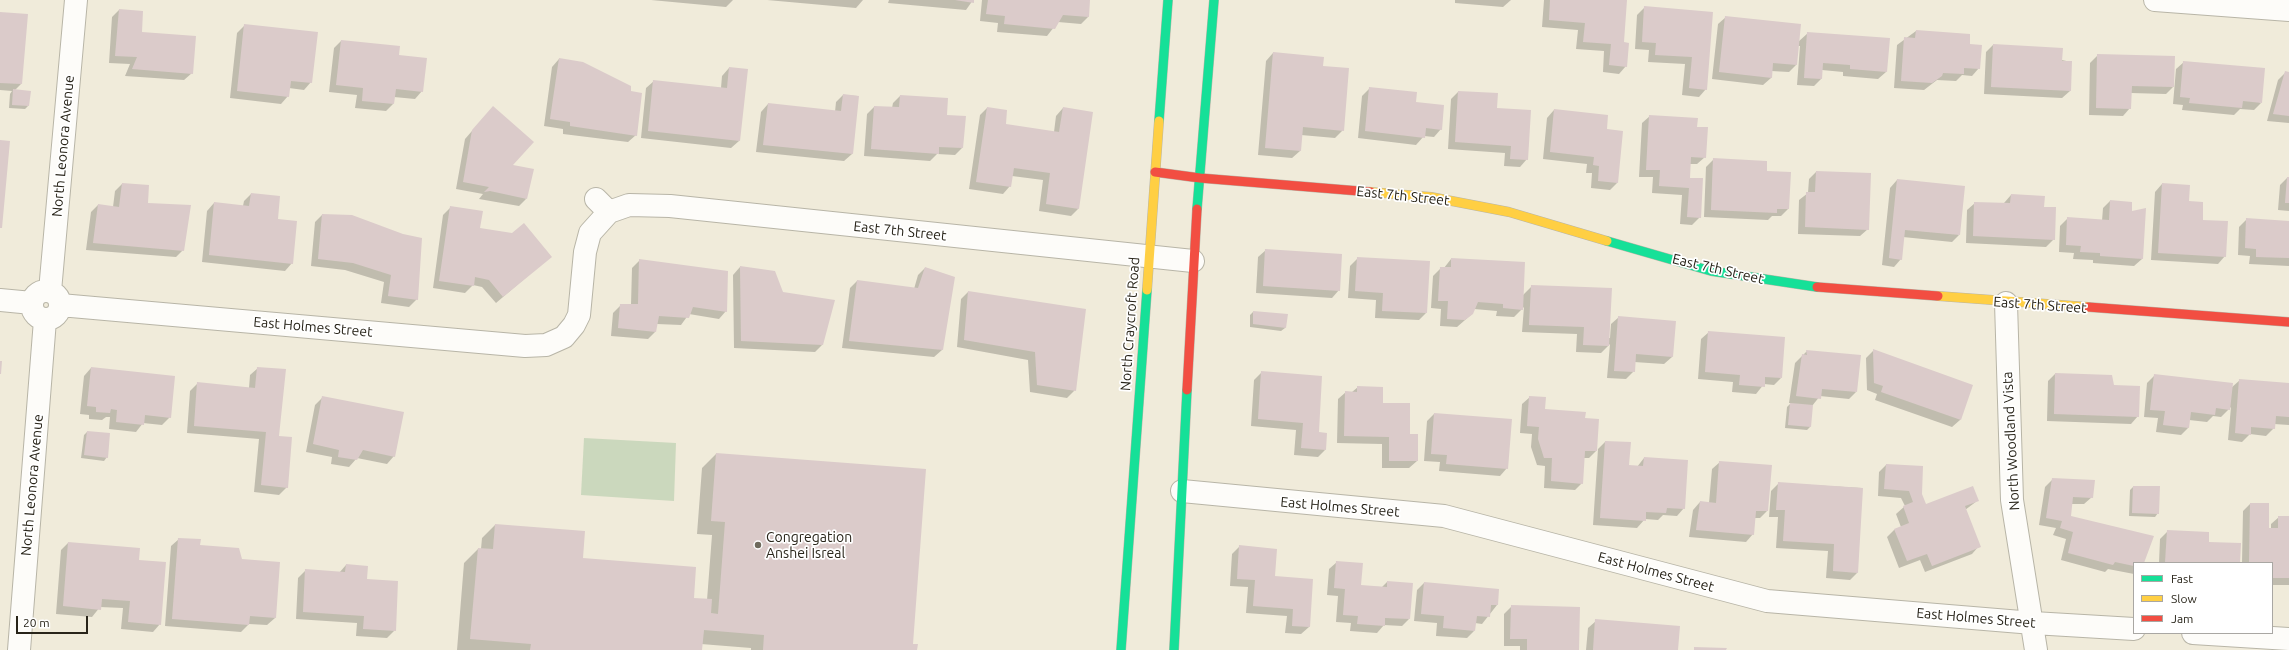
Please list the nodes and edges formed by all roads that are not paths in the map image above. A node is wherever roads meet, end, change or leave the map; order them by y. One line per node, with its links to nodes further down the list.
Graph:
1 (76, 0): 12 (street, North Leonora Avenue)
2 (1168, 0): 6 (main road, North Craycroft Road)
3 (1214, 0): 7 (main road)
4 (2155, 0): 5 (street)
5 (2289, 10)
6 (1155, 172): 7 (main road, East 7th Street); 8 (main road, North Craycroft Road)
7 (1200, 178): 9 (main road); 11 (main road, East 7th Street)
8 (1148, 256): 9 (street, East 7th Street); 14 (street, East 7th Street); 21 (main road, North Craycroft Road)
9 (1193, 261): 15 (main road)
10 (0, 300): 12 (street)
11 (2006, 303): 13 (main road, East 7th Street); 16 (street, North Woodland Vista)
12 (52, 305): 14 (street, East Holmes Street); 20 (street, North Leonora Avenue)
13 (2289, 322)
14 (564, 337)
15 (1182, 491): 16 (street, East Holmes Street); 22 (main road)
16 (2033, 623): 17 (street, East Holmes Street); 23 (street, North Woodland Vista)
17 (2133, 629)
18 (2209, 634): 19 (street)
19 (2289, 639)
20 (19, 650)
21 (1121, 650)
22 (1174, 650)
23 (2036, 650)

